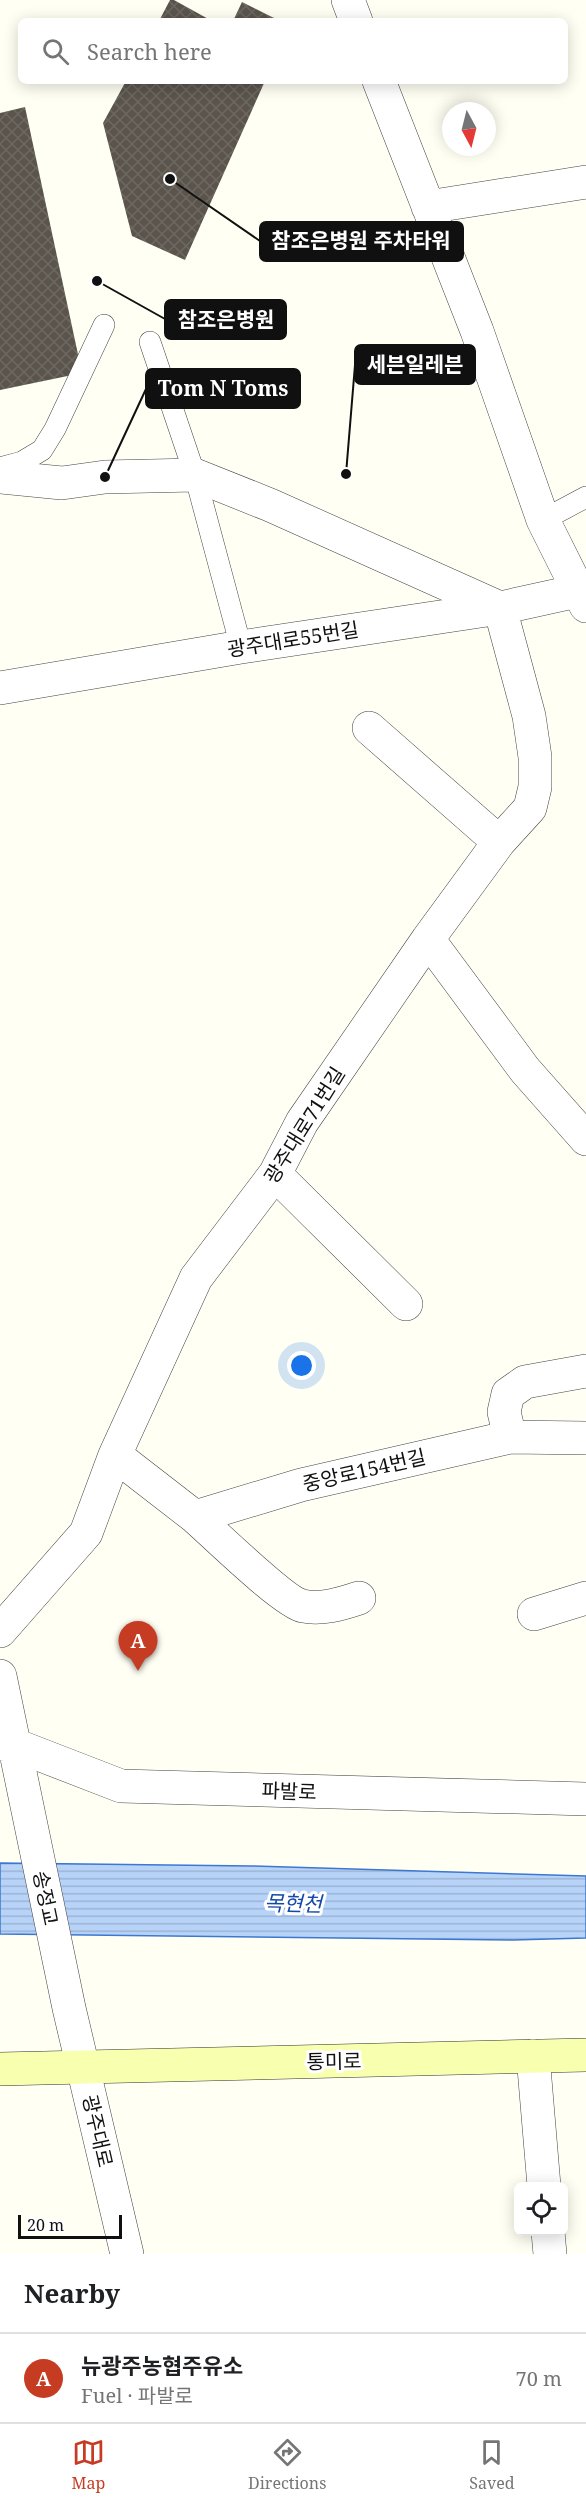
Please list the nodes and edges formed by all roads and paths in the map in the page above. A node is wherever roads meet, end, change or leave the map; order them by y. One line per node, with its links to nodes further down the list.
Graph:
1 (348, 0): 2 (street)
2 (355, 18)
3 (380, 84): 5 (street)
4 (586, 182): 5 (street)
5 (428, 207): 12 (street)
6 (104, 326): 8 (lane)
7 (150, 342): 9 (lane)
8 (0, 468)
9 (195, 475): 10 (street); 14 (street); 15 (lane)
10 (0, 477)
11 (586, 497): 12 (lane)
12 (543, 520): 13 (street)
13 (583, 595): 14 (street, 광주대로55번길)
14 (500, 608): 15 (street, 광주대로55번길); 18 (street, 광주대로71번길)
15 (241, 647): 16 (street, 광주대로55번길)
16 (0, 688)
17 (369, 728): 18 (street)
18 (499, 842): 19 (street, 광주대로71번길)
19 (428, 939): 20 (street); 21 (street, 광주대로71번길)
20 (586, 1139)
21 (275, 1174): 22 (street); 26 (street, 광주대로71번길)
22 (406, 1304)
23 (586, 1371): 24 (street)
24 (510, 1437): 25 (street, 중앙로154번길); 27 (street, 중앙로154번길)
25 (586, 1438)
26 (115, 1455): 27 (street); 31 (street, 광주대로71번길)
27 (195, 1517): 28 (street)
28 (358, 1598)
29 (586, 1598): 30 (street)
30 (534, 1614)
31 (0, 1631)
32 (0, 1676): 33 (street)
33 (8, 1745): 34 (street, 파발로); 35 (street, 송정교)
34 (586, 1799)
35 (69, 2008): 38 (street, 광주대로)
36 (586, 2055): 37 (main road, 통미로)
37 (533, 2056): 38 (main road, 통미로); 40 (street)
38 (83, 2067): 39 (main road, 통미로); 42 (street, 광주대로)
39 (0, 2069)
40 (544, 2182)
41 (548, 2236): 43 (street)
42 (127, 2254)
43 (550, 2254)

